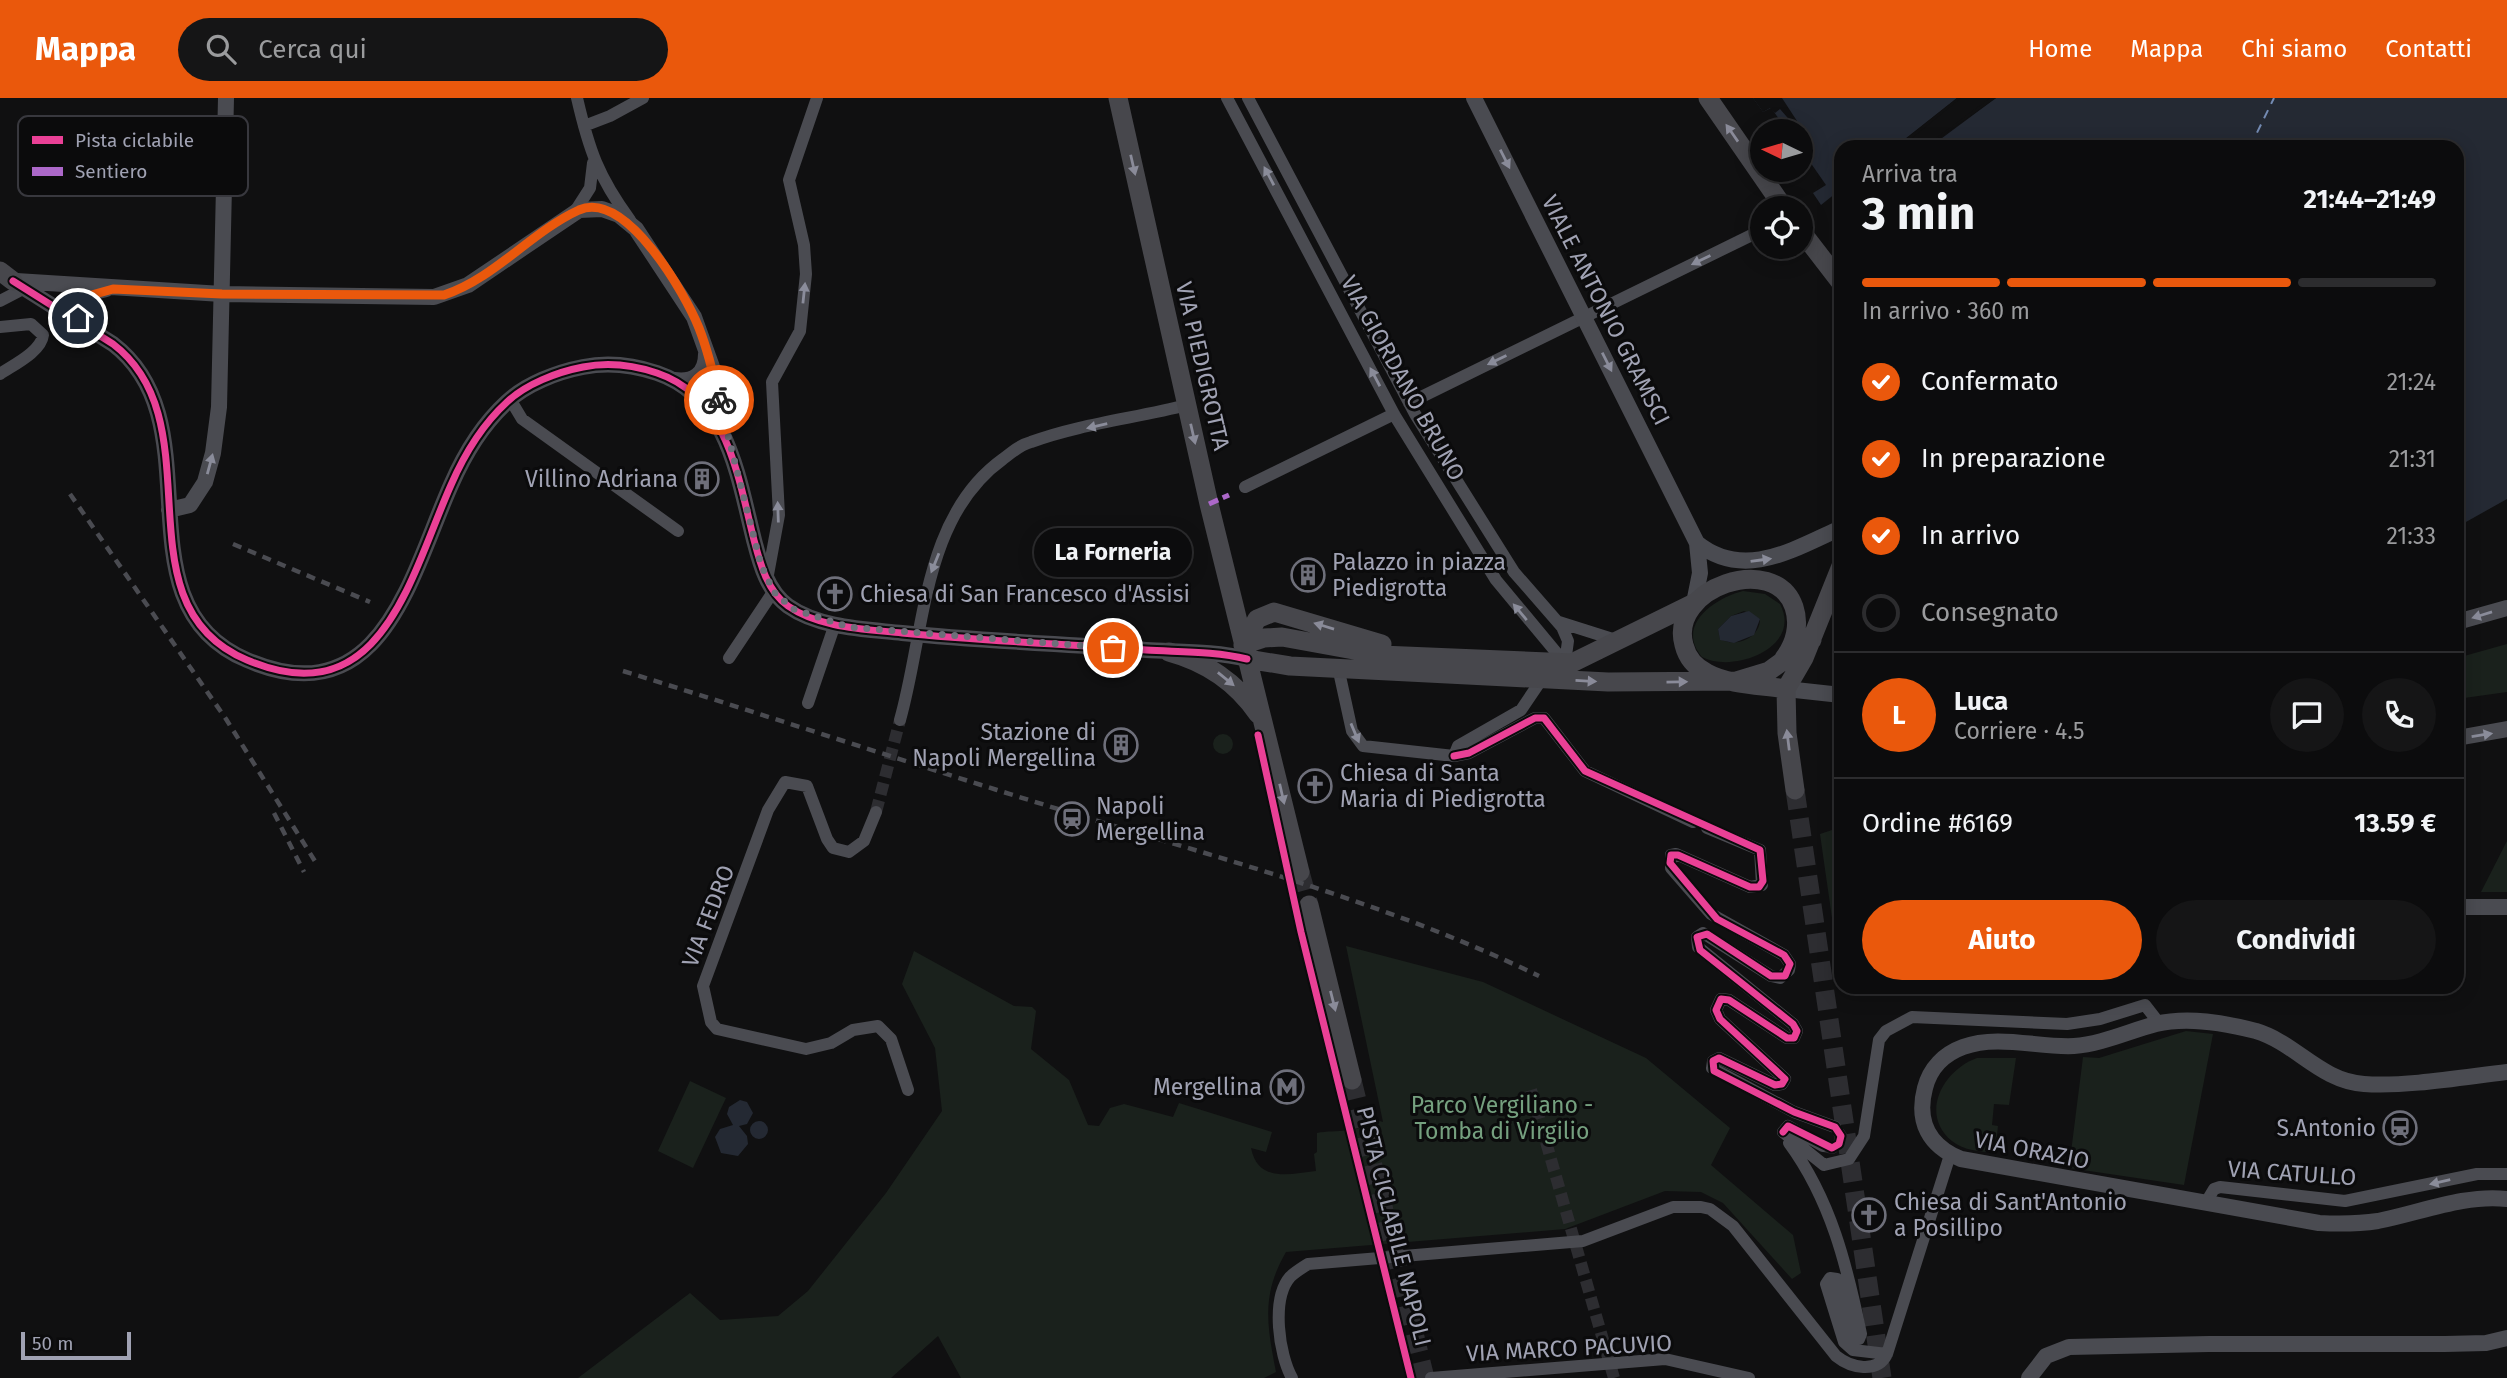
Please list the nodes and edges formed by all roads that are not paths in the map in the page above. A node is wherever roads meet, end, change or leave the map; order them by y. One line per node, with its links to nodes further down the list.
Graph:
1 (226, 98): 10 (street)
2 (577, 98): 11 (street)
3 (643, 98): 11 (street)
4 (817, 98): 41 (street, one-way to 4)
5 (1118, 98): 32 (main road, VIA PIEDIGROTTA, one-way to 32)
6 (1227, 98): 33 (street, VIA GIORDANO BRUNO, one-way to 6)
7 (1248, 98): 31 (street)
8 (1474, 98): 24 (street, VIALE ANTONIO GRAMSCI, one-way to 24)
9 (1708, 98): 14 (main road, one-way to 9)
10 (226, 116)
11 (583, 126): 12 (street)
12 (592, 156): 15 (street); 16 (street)
13 (224, 196): 22 (street)
14 (1776, 196)
15 (573, 214): 16 (street); 22 (street)
16 (636, 229): 27 (street)
17 (1750, 236): 24 (street, one-way to 24)
18 (1813, 247): 19 (main road)
19 (1834, 274)
20 (13, 280): 21 (street); 23 (street); 25 (street)
21 (122, 289): 22 (street); 25 (street)
22 (222, 294): 36 (street, one-way to 22)
23 (0, 301)
24 (1584, 317): 31 (street, one-way to 31); 39 (street, VIALE ANTONIO GRAMSCI, one-way to 39)
25 (79, 323): 36 (street)
26 (0, 327): 28 (street)
27 (706, 348): 29 (street); 34 (street)
28 (0, 374)
29 (674, 380): 30 (street); 34 (street)
30 (510, 399): 36 (street); 37 (street)
31 (1409, 403): 46 (street)
32 (1187, 405): 48 (street, one-way to 48); 53 (main road, VIA PIEDIGROTTA, one-way to 53)
33 (1394, 414): 35 (street); 59 (street, VIA GIORDANO BRUNO, one-way to 33)
34 (728, 443): 41 (street)
35 (1245, 486)
36 (169, 510)
37 (678, 531)
38 (1834, 531): 39 (street, one-way to 38)
39 (1697, 543): 42 (street)
40 (1834, 584): 49 (main road)
41 (770, 586): 47 (street); 54 (street)
42 (1694, 603): 43 (main road); 51 (main road); 60 (main road)
43 (1795, 608): 49 (main road); 56 (main road)
44 (2507, 608): 45 (street, one-way to 45)
45 (2464, 620)
46 (1559, 622): 51 (street); 59 (street)
47 (835, 624): 48 (street); 63 (street)
48 (920, 635): 52 (street); 64 (street)
49 (1812, 640): 56 (main road); 61 (main road)
50 (1314, 641): 53 (main road); 55 (main road); 57 (main road)
51 (1620, 641): 59 (main road)
52 (1169, 652): 53 (street); 66 (main road, one-way to 66)
53 (1245, 652): 55 (main road, one-way to 53); 57 (main road); 66 (main road, VIA PIEDIGROTTA)
54 (729, 658)
55 (1437, 659): 59 (main road)
56 (1781, 662): 60 (main road)
57 (1304, 667): 58 (main road)
58 (1338, 667): 59 (main road); 68 (street, one-way to 68)
59 (1555, 671): 60 (main road, one-way to 60); 68 (street)
60 (1736, 681): 61 (main road)
61 (1786, 689): 62 (street); 69 (main road, one-way to 61)
62 (1834, 694)
63 (808, 703)
64 (900, 720)
65 (2507, 729): 67 (street, one-way to 65)
66 (1267, 731): 73 (main road, VIA PIEDIGROTTA, one-way to 73)
67 (2464, 737)
68 (1454, 756): 71 (street)
69 (1795, 790)
70 (876, 812): 80 (street, VIA FEDRO)
71 (1693, 822)
72 (1707, 828): 81 (street)
73 (1300, 873)
74 (1308, 905): 79 (main road, one-way to 79)
75 (2464, 907): 76 (street)
76 (2507, 907)
77 (2159, 1023): 78 (street, VIA ORAZIO); 82 (street); 84 (street, VIA ORAZIO)
78 (2507, 1072)
79 (1352, 1080)
80 (908, 1090)
81 (1835, 1127)
82 (1783, 1132): 83 (street); 89 (street)
83 (1823, 1146)
84 (1950, 1155): 87 (street, VIA ORAZIO); 89 (street)
85 (2507, 1174): 87 (street, VIA CATULLO, one-way to 87)
86 (2507, 1199): 87 (street, VIA ORAZIO)
87 (2205, 1204)
88 (2507, 1338): 93 (street)
89 (1887, 1354): 90 (street)
90 (1292, 1378)
91 (1431, 1378): 92 (street, VIA MARCO PACUVIO)
92 (1749, 1378)
93 (2029, 1378)

